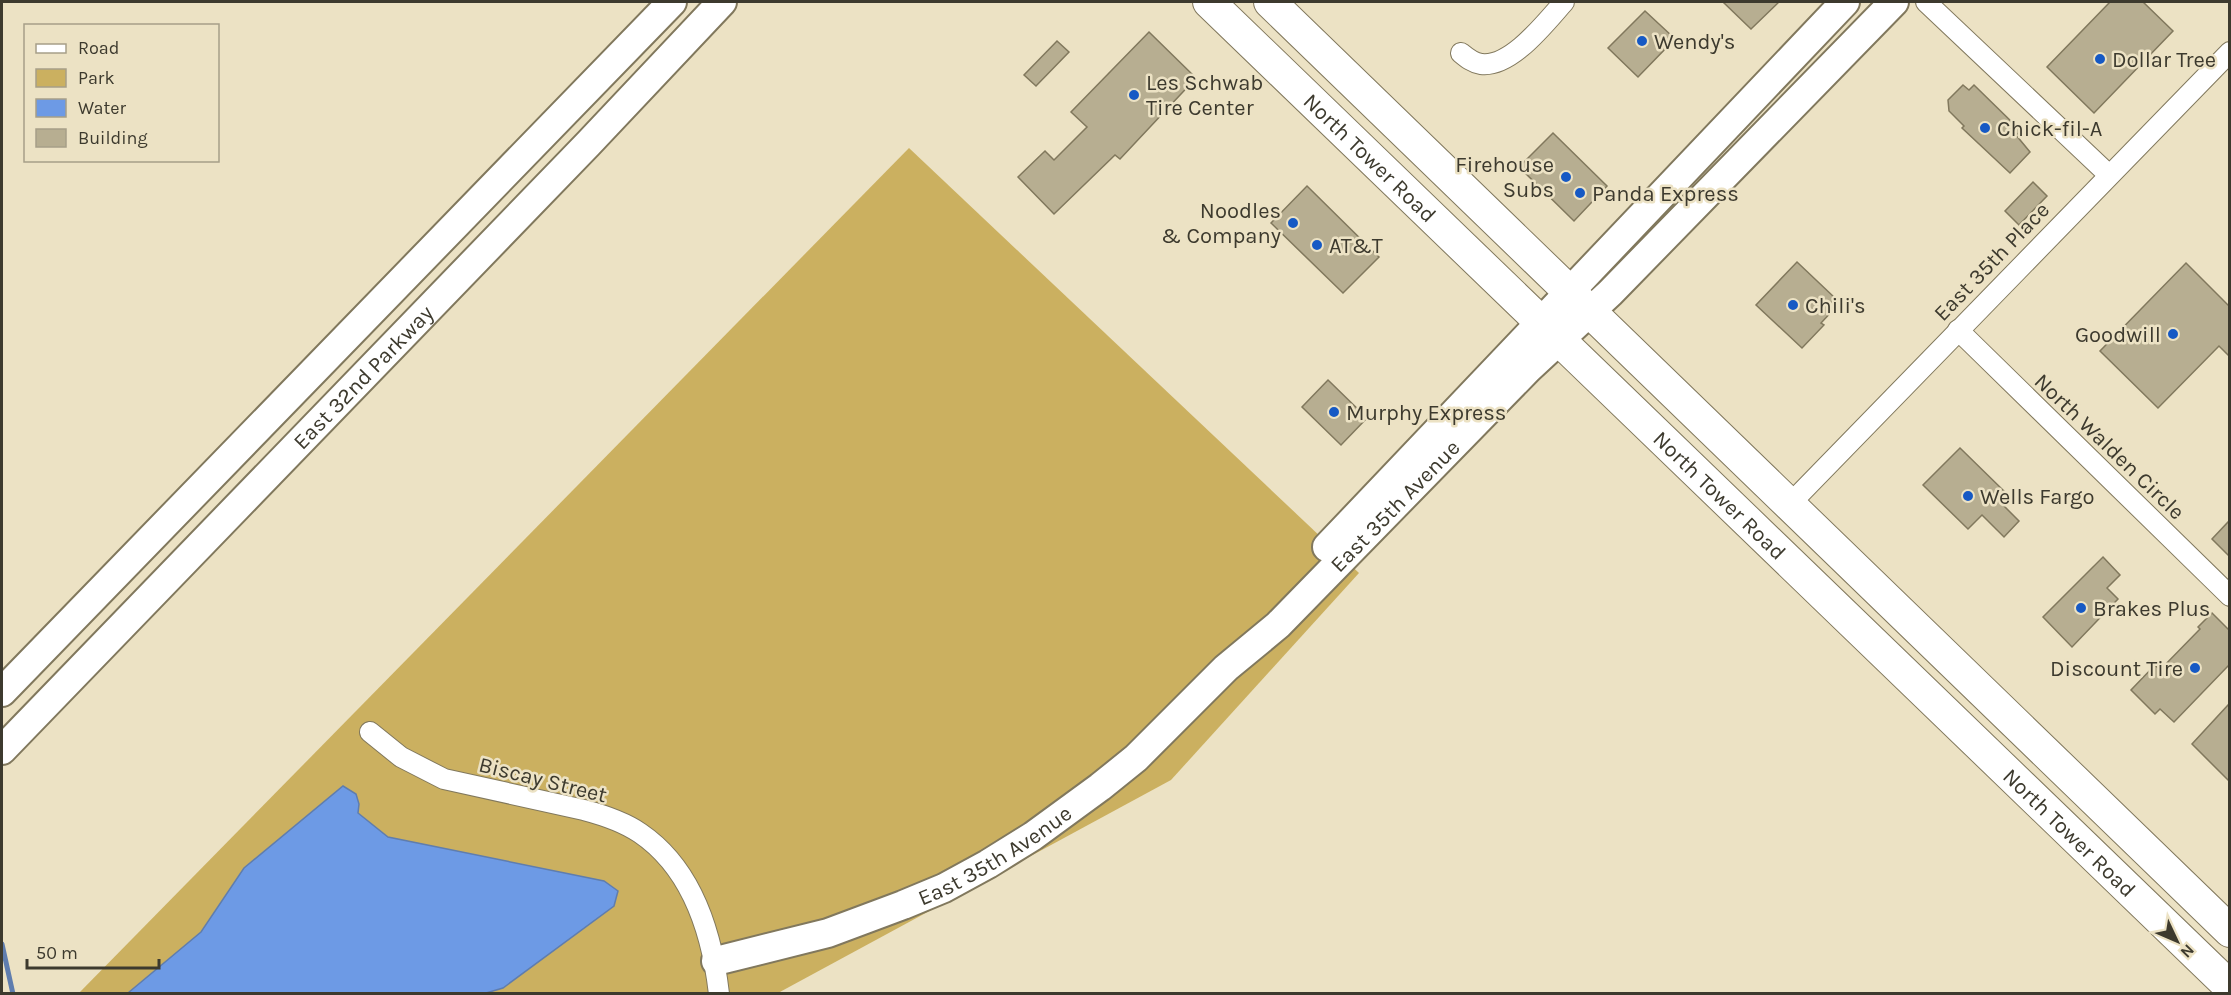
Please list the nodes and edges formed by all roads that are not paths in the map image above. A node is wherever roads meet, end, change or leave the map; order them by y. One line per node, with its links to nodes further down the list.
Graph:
1 (672, 2): 11 (main road, East 32nd Parkway)
2 (722, 2): 13 (main road, East 32nd Parkway)
3 (1270, 2): 14 (main road, North Tower Road)
4 (1564, 2): 10 (street)
5 (1845, 2): 14 (main road)
6 (1894, 2): 14 (main road)
7 (1926, 2): 12 (street)
8 (1211, 6): 16 (main road, North Tower Road)
9 (2229, 52): 12 (street, East 35th Place)
10 (1461, 53)
11 (531, 146): 13 (main road); 19 (main road, East 32nd Parkway)
12 (2109, 175): 15 (street, East 35th Place)
13 (556, 176): 21 (main road, East 32nd Parkway)
14 (1580, 302): 16 (main road, East 35th Avenue); 17 (main road, North Tower Road)
15 (1958, 330): 17 (street, East 35th Place); 18 (street, North Walden Circle)
16 (1550, 332): 23 (main road, East 35th Avenue); 24 (main road, North Tower Road)
17 (1789, 505): 22 (main road, North Tower Road)
18 (2229, 596)
19 (2, 692)
20 (370, 732): 23 (street, Biscay Street)
21 (2, 750)
22 (2229, 931)
23 (716, 961): 25 (street, Biscay Street)
24 (2229, 987)
25 (719, 993)

